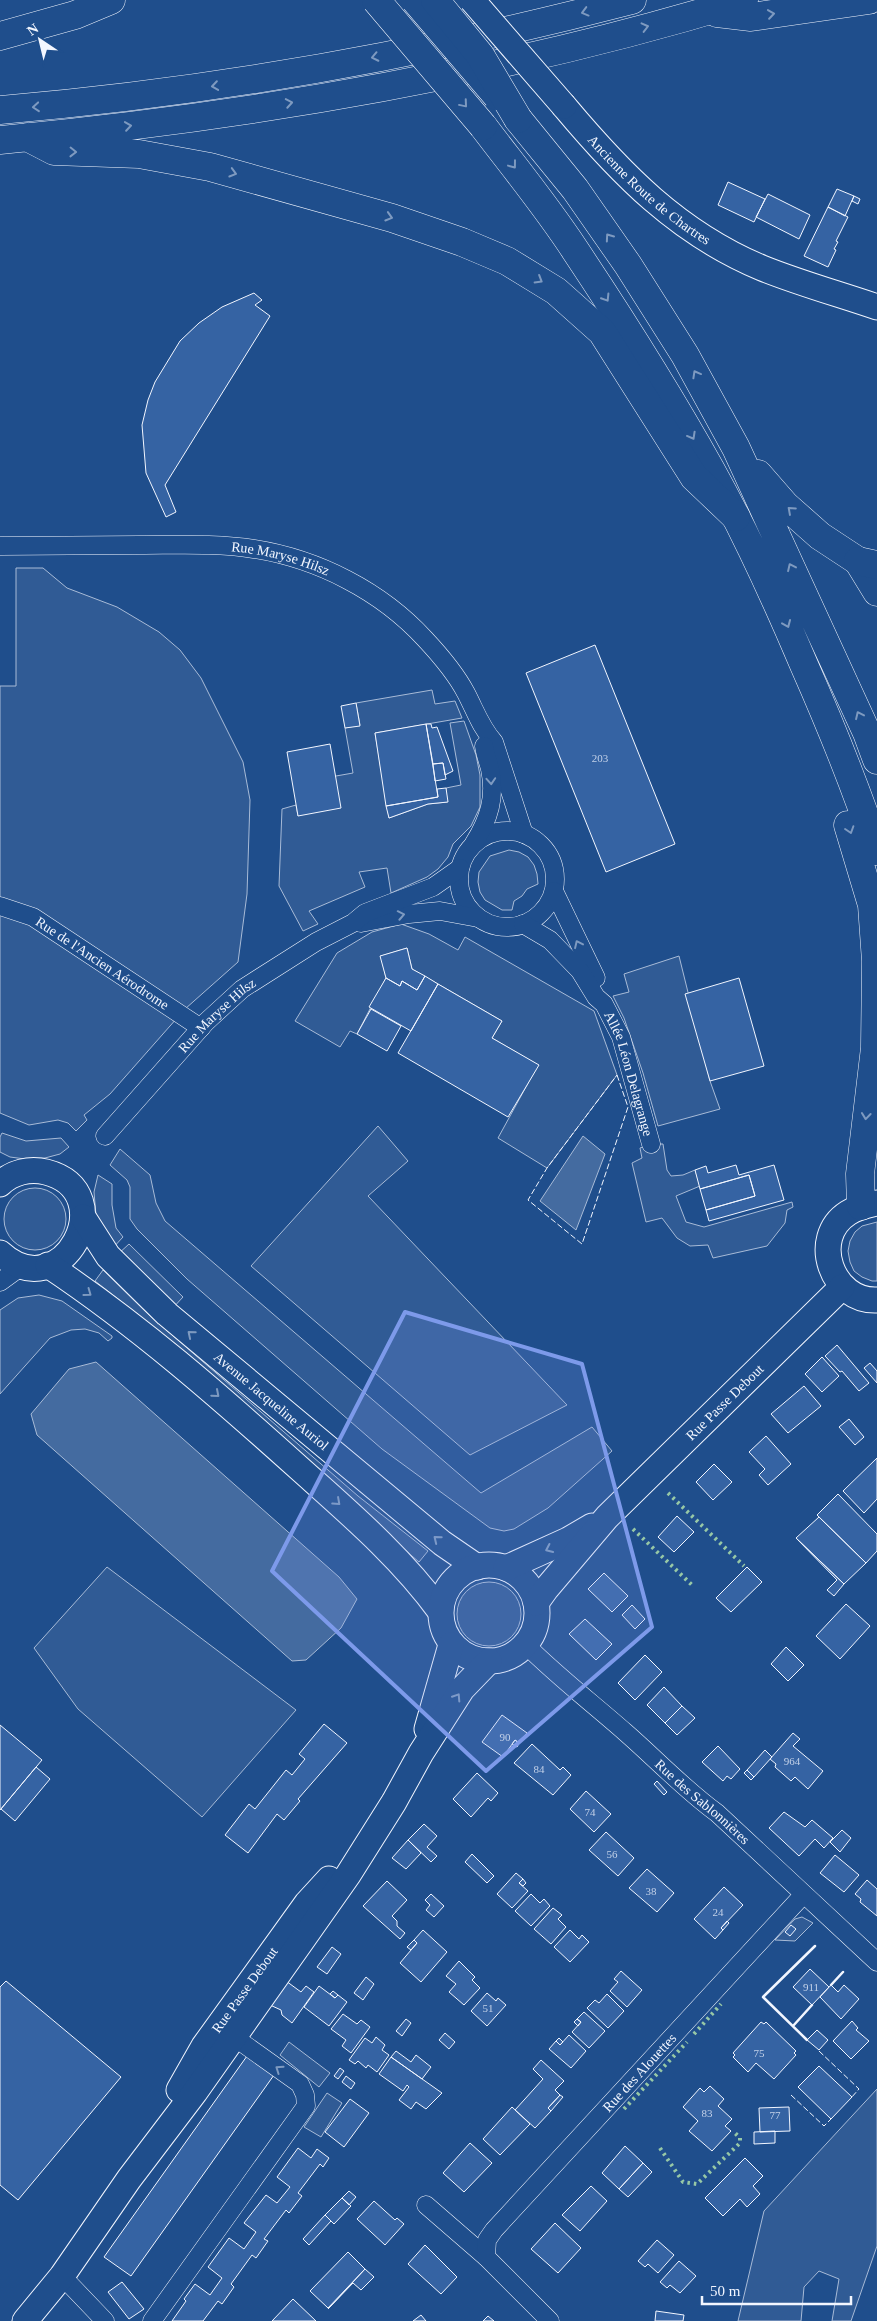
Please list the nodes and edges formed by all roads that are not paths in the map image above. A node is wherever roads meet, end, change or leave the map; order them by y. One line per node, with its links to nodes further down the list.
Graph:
1 (111, 0): 10 (main road)
2 (376, 0): 17 (main road, one-way to 17, bridge)
3 (415, 0): 12 (main road, bridge)
4 (435, 0): 12 (main road, bridge)
5 (472, 0): 15 (main road, Ancienne Route de Chartres, bridge)
6 (632, 0): 11 (main road, one-way to 11)
7 (744, 0): 9 (main road)
8 (869, 0): 9 (main road, one-way to 8)
9 (706, 12): 13 (main road, one-way to 9)
10 (0, 36)
11 (0, 110)
12 (518, 119): 16 (main road, one-way to 12)
13 (27, 137): 14 (main road); 17 (main road, one-way to 17)
14 (0, 140)
15 (877, 307)
16 (736, 448): 19 (main road, one-way to 16); 23 (main road, one-way to 16)
17 (736, 517): 21 (main road, one-way to 21)
18 (0, 546): 22 (street, Rue Maryse Hilsz)
19 (867, 563): 20 (main road)
20 (877, 592)
21 (826, 715): 26 (main road); 40 (main road, one-way to 40)
22 (486, 733): 24 (street, Rue Maryse Hilsz); 25 (street, Rue Maryse Hilsz, one-way to 25)
23 (877, 760)
24 (524, 834): 25 (street); 28 (street)
25 (473, 844): 27 (street)
26 (877, 851)
27 (460, 868): 30 (street); 31 (street, Rue Maryse Hilsz)
28 (554, 891): 32 (street); 33 (street, Allée Léon Delagrange, one-way to 28)
29 (0, 906): 34 (street, Rue de l'Ancien Aérodrome)
30 (478, 918): 31 (street, Rue Maryse Hilsz, one-way to 30); 32 (street)
31 (353, 923): 34 (street, Rue Maryse Hilsz)
32 (523, 924): 33 (street, Allée Léon Delagrange)
33 (604, 1004): 36 (street, Allée Léon Delagrange)
34 (201, 1028): 35 (street, Rue Maryse Hilsz)
35 (105, 1136)
36 (651, 1144)
37 (0, 1160): 38 (main road)
38 (31, 1171): 39 (main road); 41 (main road, Avenue Jacqueline Auriol)
39 (0, 1184)
40 (869, 1205): 46 (main road)
41 (83, 1217): 43 (main road); 49 (main road, Avenue Jacqueline Auriol, one-way to 41)
42 (0, 1253): 44 (main road)
43 (48, 1265): 44 (main road); 52 (main road, one-way to 52)
44 (22, 1266): 45 (street)
45 (0, 1282)
46 (842, 1287): 47 (main road); 48 (main road, Rue Passe Debout)
47 (877, 1300)
48 (607, 1517): 50 (main road, Rue Passe Debout, one-way to 50); 51 (main road, Rue Passe Debout)
49 (477, 1567): 50 (main road); 52 (main road)
50 (506, 1568): 51 (main road)
51 (536, 1603): 54 (main road)
52 (440, 1611): 53 (main road)
53 (451, 1645): 55 (main road); 56 (main road, Rue Passe Debout)
54 (526, 1645): 55 (main road); 58 (street, Rue des Sablonnières)
55 (489, 1661): 56 (main road, Rue Passe Debout, one-way to 55)
56 (421, 1753): 57 (main road, Rue Passe Debout)
57 (384, 1817): 60 (main road, Rue Passe Debout); 61 (main road, Rue Passe Debout)
58 (803, 1895): 59 (street, Rue des Sablonnières); 63 (street, Rue des Alouettes)
59 (877, 1962)
60 (234, 2037): 61 (main road, Rue Passe Debout); 67 (street, one-way to 60)
61 (129, 2178): 64 (main road, Rue Passe Debout)
62 (426, 2205): 63 (street)
63 (486, 2256): 68 (street)
64 (62, 2276): 65 (main road, Rue Passe Debout); 66 (street)
65 (25, 2321)
66 (106, 2321)
67 (152, 2321)
68 (550, 2321)

